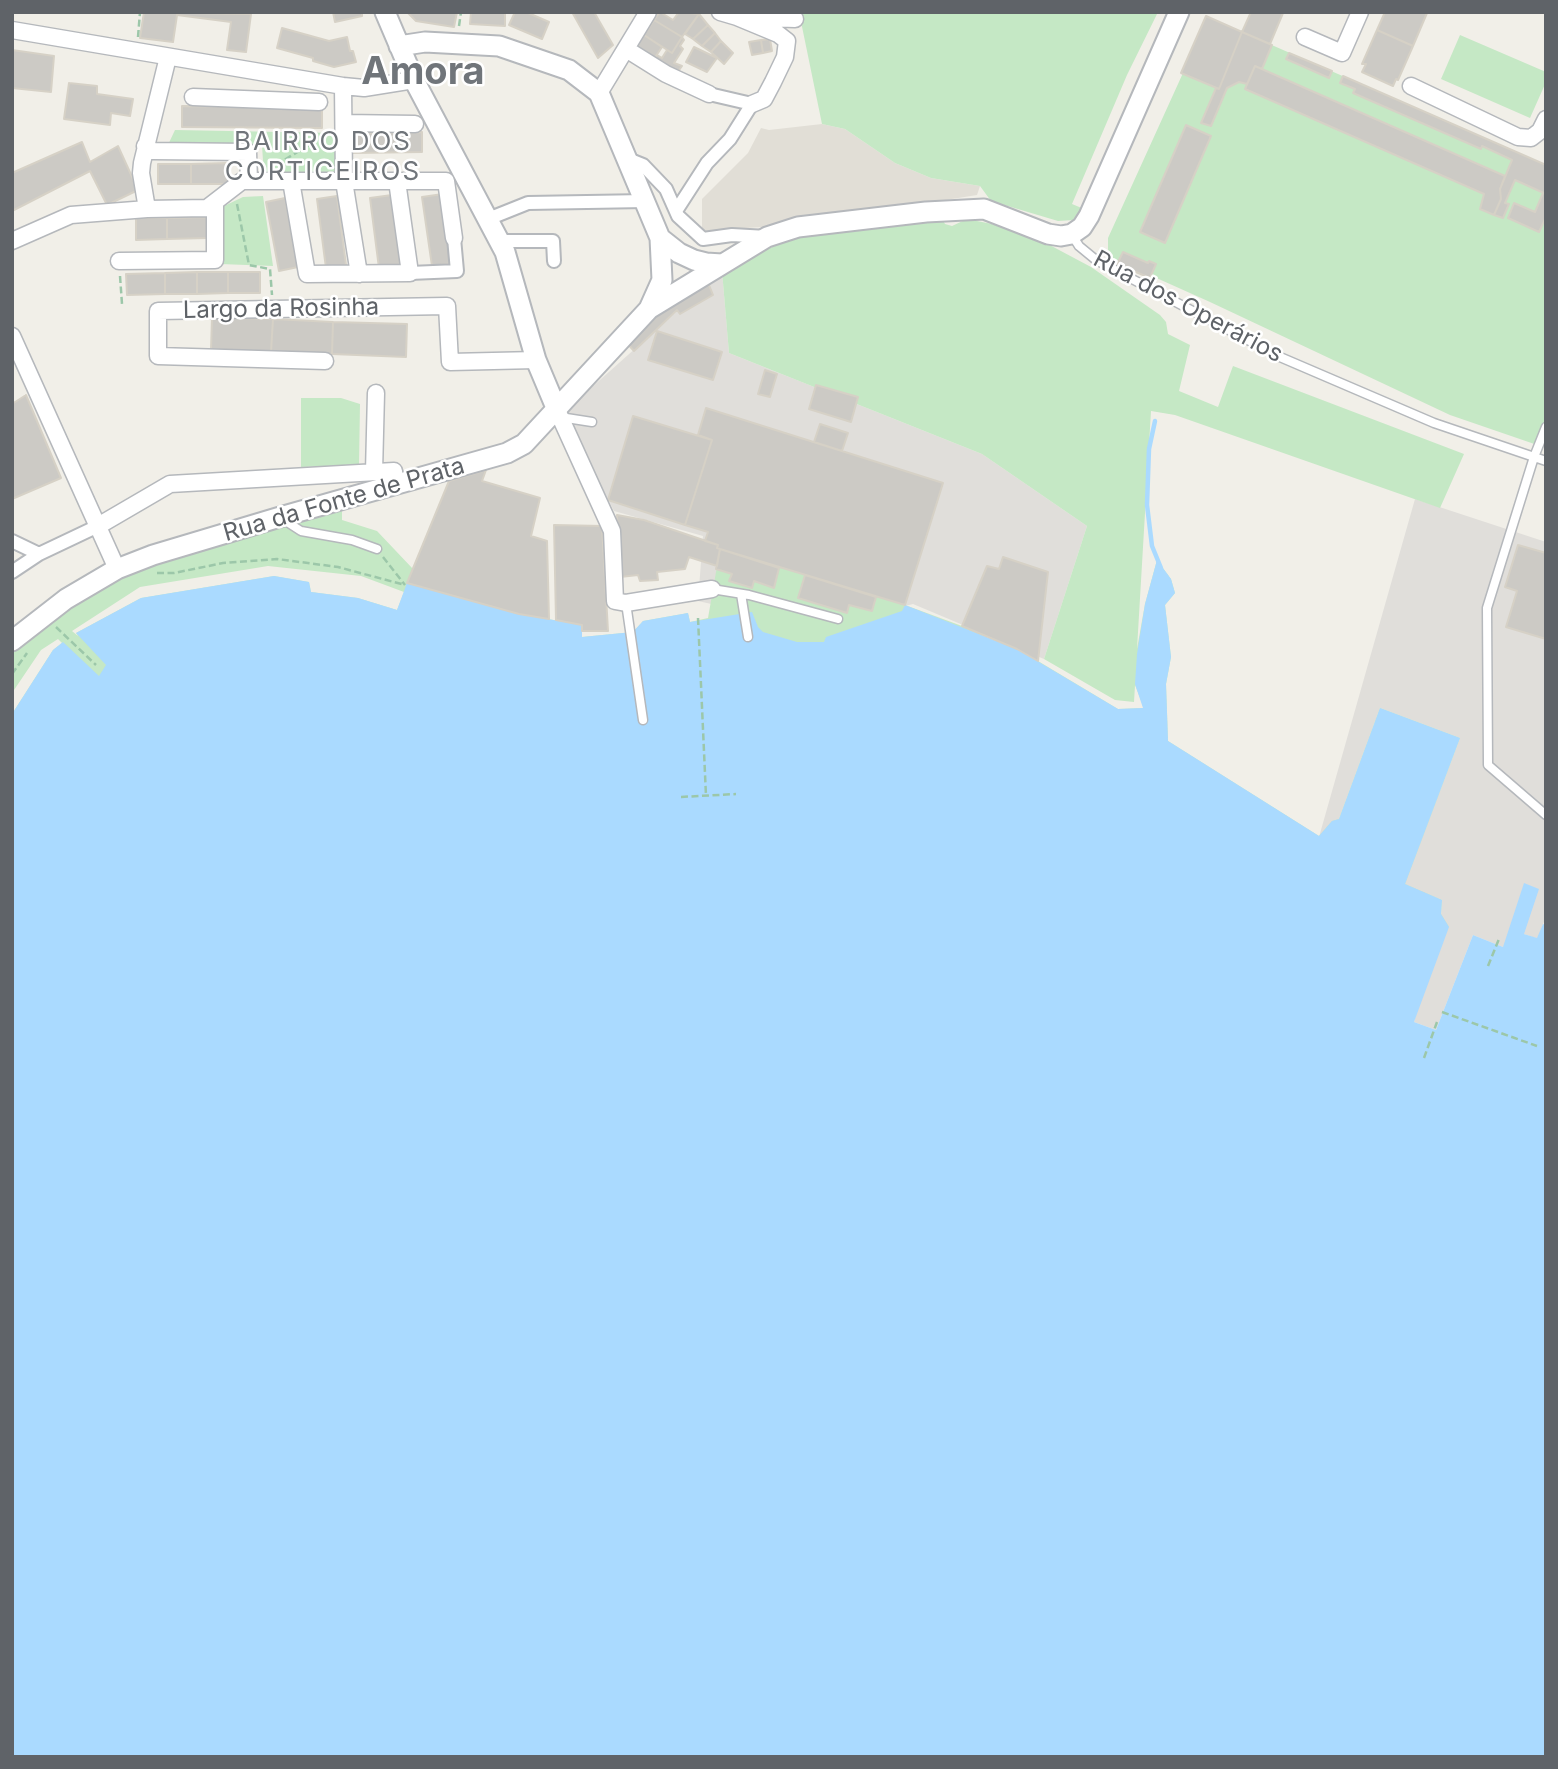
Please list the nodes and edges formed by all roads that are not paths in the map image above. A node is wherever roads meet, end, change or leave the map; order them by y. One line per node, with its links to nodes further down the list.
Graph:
1 (385, 12): 10 (street)
2 (648, 12): 11 (street)
3 (720, 12): 6 (street)
4 (1179, 12): 37 (street)
5 (1360, 12): 9 (street)
6 (737, 18): 7 (street); 22 (street)
7 (795, 19)
8 (12, 30): 12 (street)
9 (1305, 37)
10 (399, 46): 14 (street); 17 (street)
11 (626, 49): 17 (street); 18 (street)
12 (168, 57): 13 (street); 26 (street)
13 (258, 73): 15 (street); 20 (street)
14 (414, 80): 15 (street); 36 (street)
15 (343, 86): 24 (street)
16 (1411, 86): 23 (street)
17 (599, 93): 27 (street)
18 (709, 94): 22 (street)
19 (193, 97): 20 (street)
20 (258, 99): 21 (street)
21 (319, 102)
22 (752, 104): 35 (street)
23 (1546, 119)
24 (344, 123): 25 (street); 30 (street)
25 (415, 124)
26 (145, 146): 28 (street); 34 (street)
27 (628, 159): 32 (street); 35 (street)
28 (249, 181): 29 (street); 33 (street)
29 (291, 181): 30 (street); 47 (street)
30 (344, 181): 31 (street); 47 (street)
31 (397, 181): 40 (street); 46 (street)
32 (646, 201): 36 (street); 39 (street)
33 (215, 202): 34 (street); 43 (street)
34 (147, 209): 41 (street)
35 (676, 211): 38 (street)
36 (488, 219): 42 (street)
37 (1072, 234): 38 (street, Rua dos Operários); 56 (lane, Rua dos Operários)
38 (767, 237): 45 (street, Rua dos Operários)
39 (660, 238): 45 (street); 48 (street)
40 (454, 239): 46 (street)
41 (12, 241)
42 (500, 241): 44 (street); 50 (street)
43 (119, 261)
44 (554, 261)
45 (722, 264): 48 (street, Rua dos Operários)
46 (410, 273): 47 (street)
47 (359, 274)
48 (649, 309): 53 (street, Rua dos Operários)
49 (12, 336): 61 (street)
50 (536, 360): 51 (street, Largo da Rosinha); 53 (street)
51 (325, 361)
52 (376, 393): 58 (street)
53 (558, 414): 54 (lane); 59 (street, Rua da Fonte de Prata); 69 (street)
54 (592, 422)
55 (1546, 427): 56 (lane)
56 (1534, 457): 57 (lane, Rua dos Operários); 74 (lane)
57 (1546, 461)
58 (374, 472): 59 (street); 61 (street)
59 (395, 486): 60 (street, Rua da Fonte de Prata)
60 (280, 517): 63 (lane); 65 (street, Rua da Fonte de Prata)
61 (98, 526): 64 (street); 65 (street)
62 (12, 541): 64 (street)
63 (377, 548)
64 (39, 554): 66 (street)
65 (117, 569): 72 (street, Rua da Fonte de Prata)
66 (12, 572)
67 (712, 589): 68 (lane); 69 (street)
68 (741, 594): 70 (lane); 71 (lane)
69 (626, 603): 73 (lane)
70 (838, 619)
71 (748, 637)
72 (20, 646)
73 (643, 720)
74 (1546, 815)

